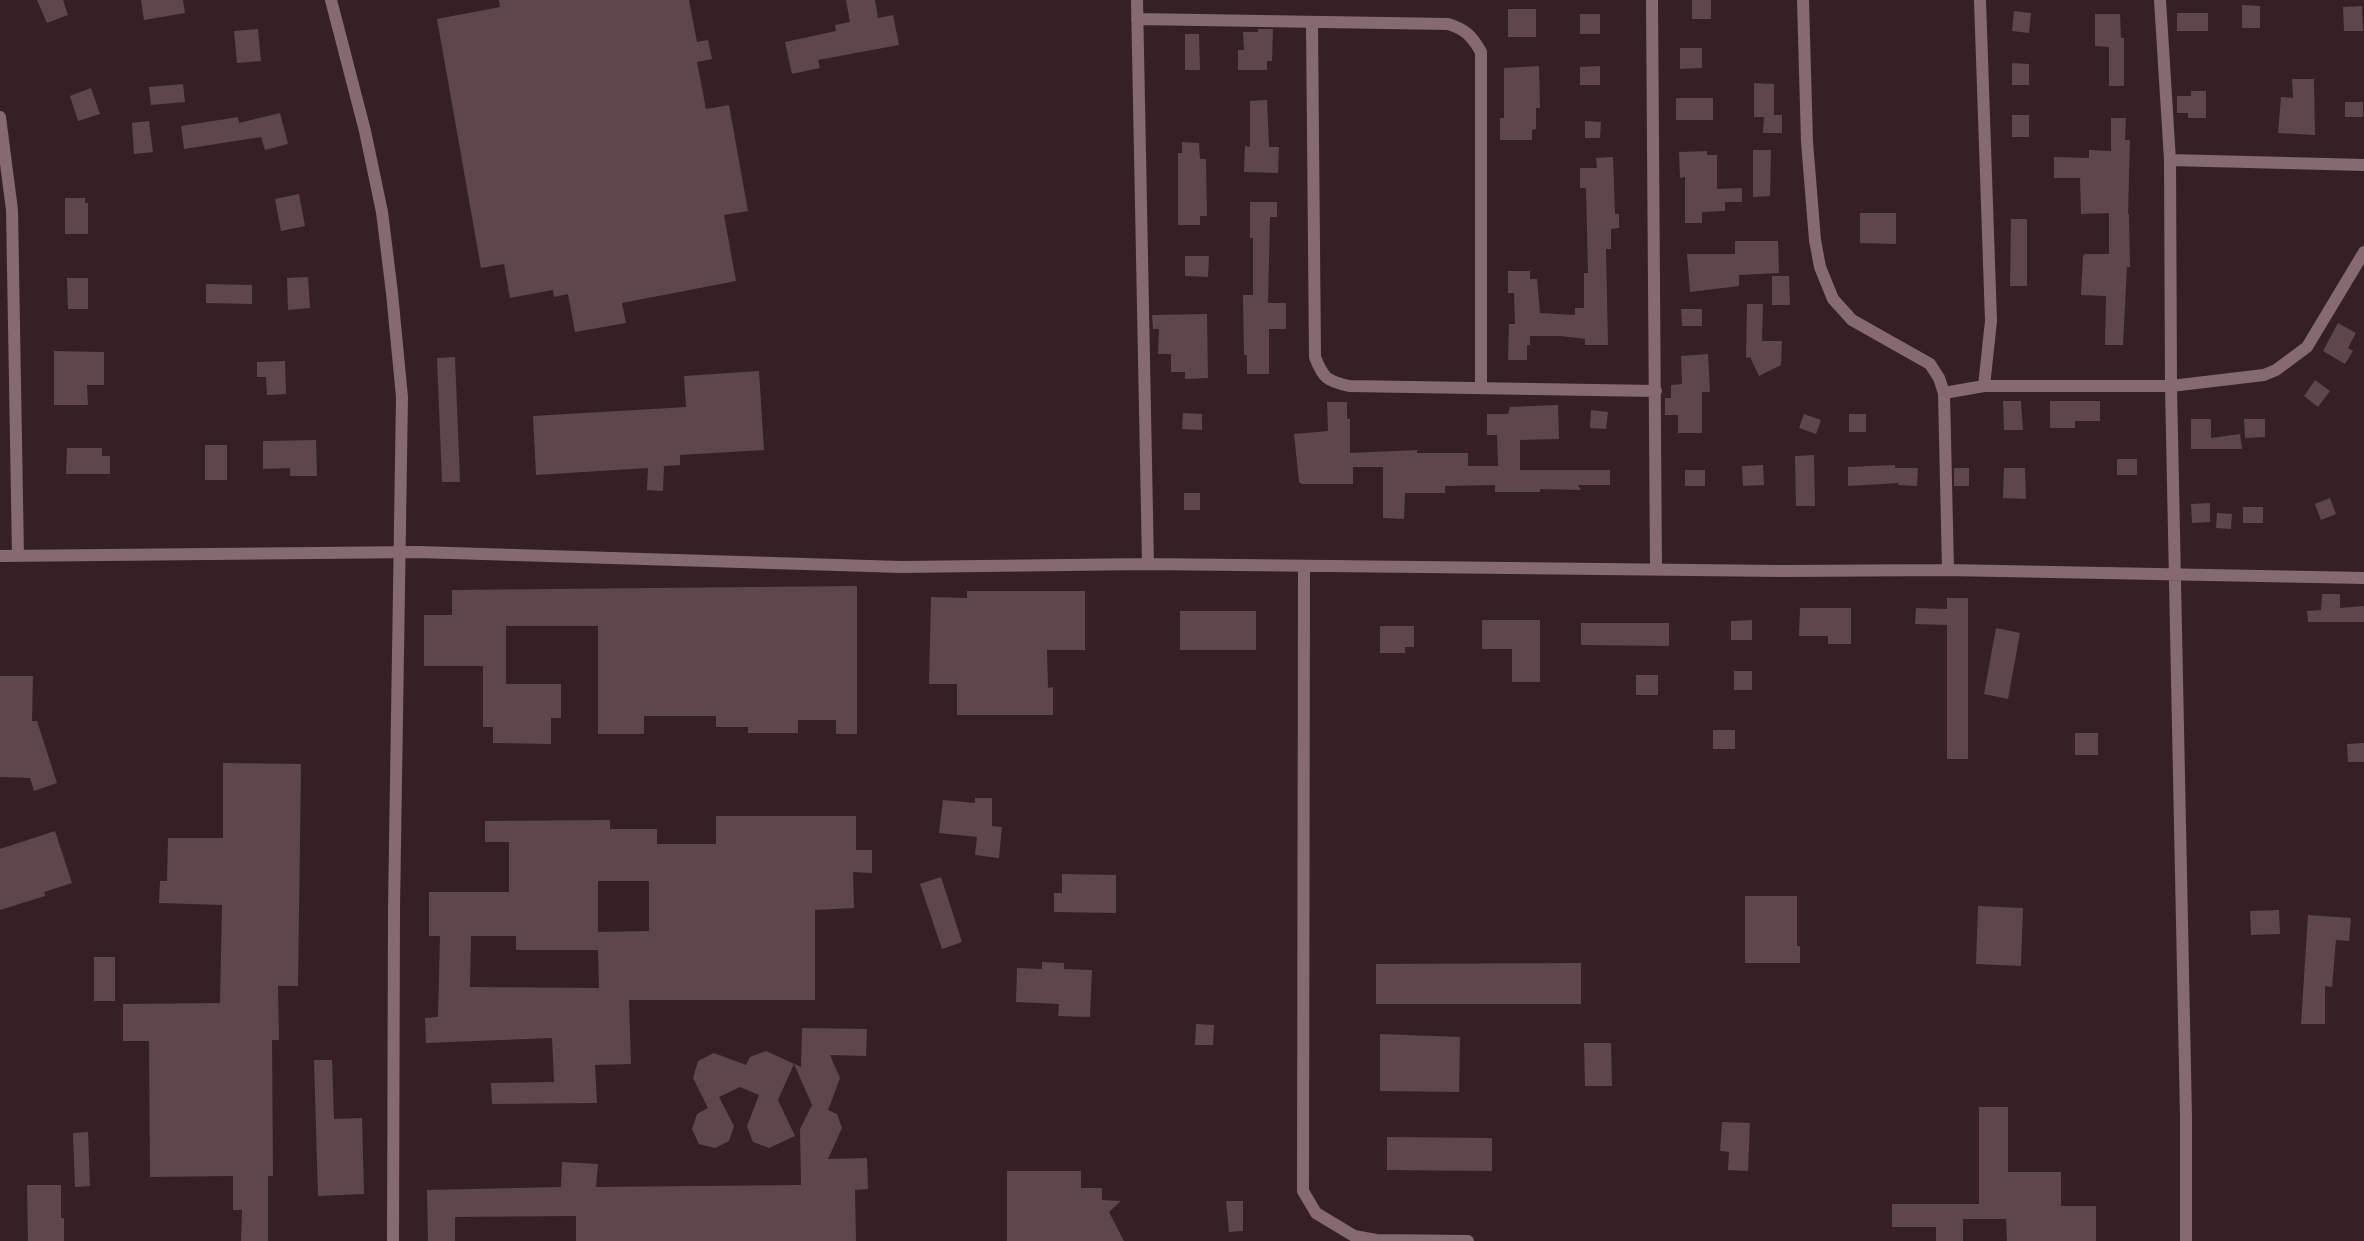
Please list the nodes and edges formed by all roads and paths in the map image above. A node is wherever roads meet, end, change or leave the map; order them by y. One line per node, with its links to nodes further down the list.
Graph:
1 (331, 0): 19 (street)
2 (1137, 0): 7 (street)
3 (1652, 0): 17 (street)
4 (1803, 0): 18 (street)
5 (1980, 0): 14 (street)
6 (2160, 0): 10 (street)
7 (1137, 19): 8 (street); 22 (street)
8 (1312, 23): 16 (street); 16 (street)
9 (0, 117): 12 (street)
10 (2170, 160): 11 (street); 15 (street)
11 (2364, 165)
12 (5, 178): 21 (street)
13 (2364, 252): 15 (street)
14 (1984, 386): 15 (street); 18 (street)
15 (2171, 386): 26 (street)
16 (1481, 387): 17 (street)
17 (1656, 391): 24 (street)
18 (1944, 393): 25 (street)
19 (400, 552): 21 (street); 22 (street); 28 (street)
20 (0, 556): 21 (street)
21 (18, 556)
22 (1148, 564): 23 (street)
23 (1304, 566): 24 (street); 29 (street)
24 (1656, 569): 25 (street)
25 (1948, 570): 26 (street)
26 (2177, 574): 27 (street); 30 (street)
27 (2364, 578)
28 (393, 1241)
29 (1468, 1241)
30 (2186, 1241)

